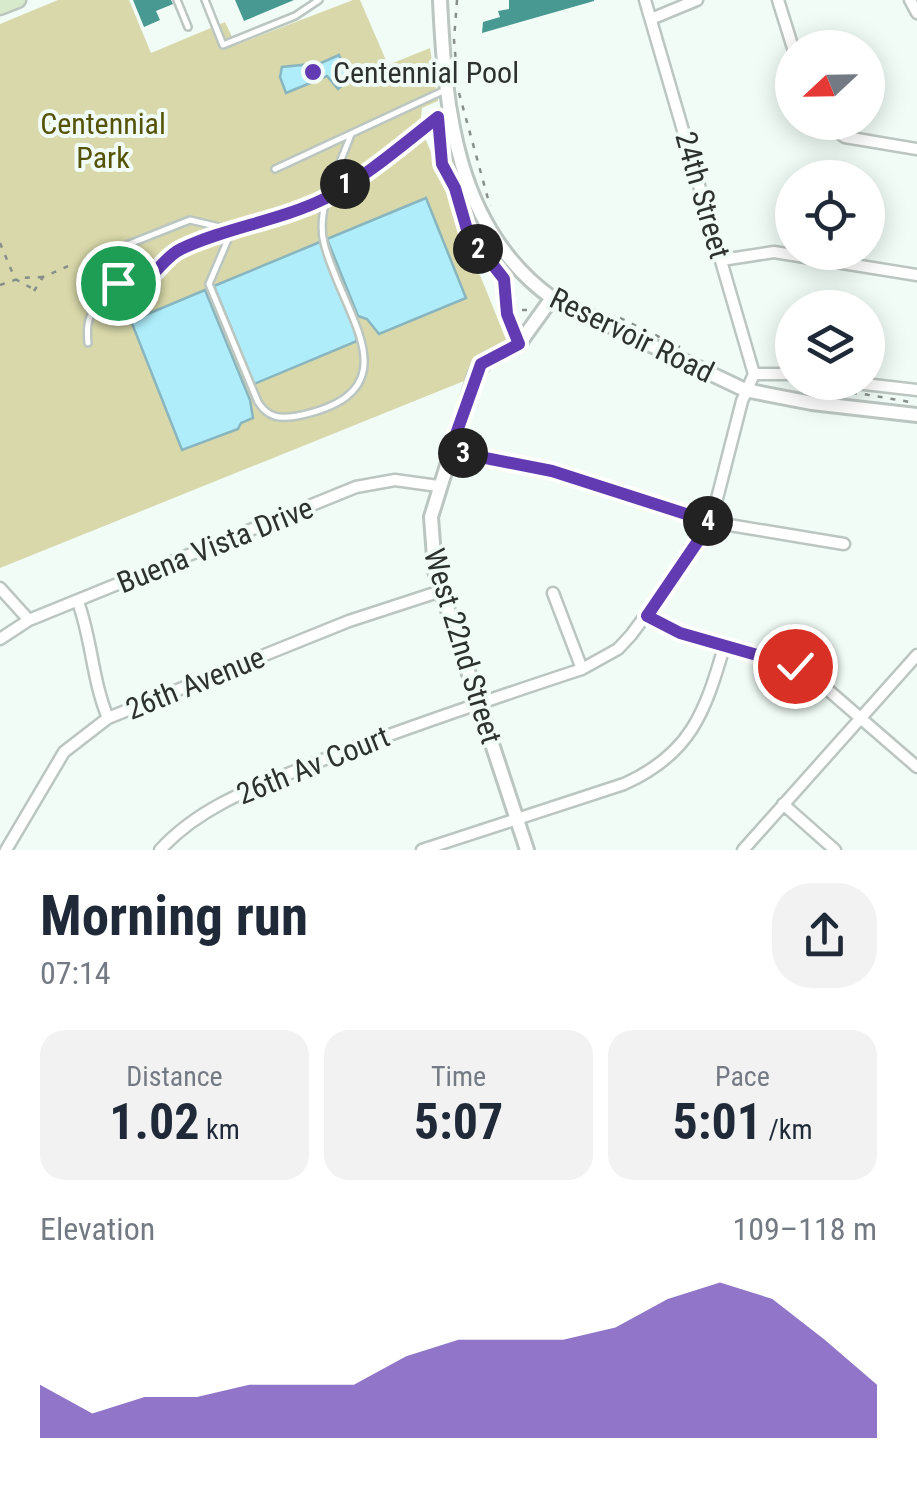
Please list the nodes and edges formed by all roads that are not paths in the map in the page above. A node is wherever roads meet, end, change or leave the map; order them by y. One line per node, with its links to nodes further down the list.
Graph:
1 (18, 0): 10 (main road)
2 (177, 0): 13 (lane)
3 (205, 0): 4 (lane)
4 (320, 0)
5 (440, 0): 15 (street, Reservoir Road)
6 (645, 0): 12 (street, 24th Street)
7 (698, 0): 12 (street)
8 (778, 0): 14 (street)
9 (910, 0): 11 (street)
10 (0, 8)
11 (917, 13)
12 (651, 19): 23 (street, 24th Street)
13 (188, 26)
14 (787, 30)
15 (446, 90): 16 (street, Reservoir Road); 17 (lane)
16 (444, 113): 21 (lane); 26 (street, Reservoir Road)
17 (351, 134): 20 (lane); 21 (lane)
18 (863, 140): 19 (street)
19 (917, 149)
20 (276, 169)
21 (326, 198): 22 (lane); 22 (lane)
22 (232, 230): 25 (lane); 25 (lane)
23 (722, 260): 24 (street); 28 (street, 24th Street)
24 (917, 275)
25 (118, 283): 27 (lane)
26 (552, 298): 31 (street, Reservoir Road); 34 (street, West 22nd Street)
27 (88, 343)
28 (754, 374): 29 (street); 31 (street)
29 (775, 374)
30 (885, 386): 32 (street)
31 (745, 390): 33 (street, Reservoir Road); 36 (street, 26th Av Court)
32 (917, 390)
33 (917, 415)
34 (450, 451): 35 (street, West 22nd Street); 36 (street)
35 (438, 486): 39 (street, West 22nd Street); 41 (street, Buena Vista Drive)
36 (711, 522): 37 (street); 42 (street, 26th Av Court)
37 (844, 544)
38 (0, 588): 43 (street)
39 (441, 591): 48 (street, West 22nd Street); 50 (street, 26th Avenue)
40 (553, 593): 47 (street)
41 (78, 602): 43 (street, Buena Vista Drive); 50 (street)
42 (647, 616): 45 (street); 47 (street, 26th Av Court)
43 (30, 620): 44 (street, Buena Vista Drive)
44 (0, 640)
45 (724, 646): 49 (street); 53 (street)
46 (917, 655): 49 (street)
47 (582, 668): 48 (street, 26th Av Court)
48 (478, 704): 53 (street, West 22nd Street); 55 (street, 26th Av Court)
49 (862, 716): 51 (street); 52 (street)
50 (108, 718): 54 (street, 26th Avenue)
51 (917, 767)
52 (783, 804): 58 (street); 59 (street)
53 (517, 820): 56 (street); 57 (street, West 22nd Street)
54 (6, 850)
55 (160, 850)
56 (422, 850)
57 (527, 850)
58 (744, 850)
59 (835, 850)

